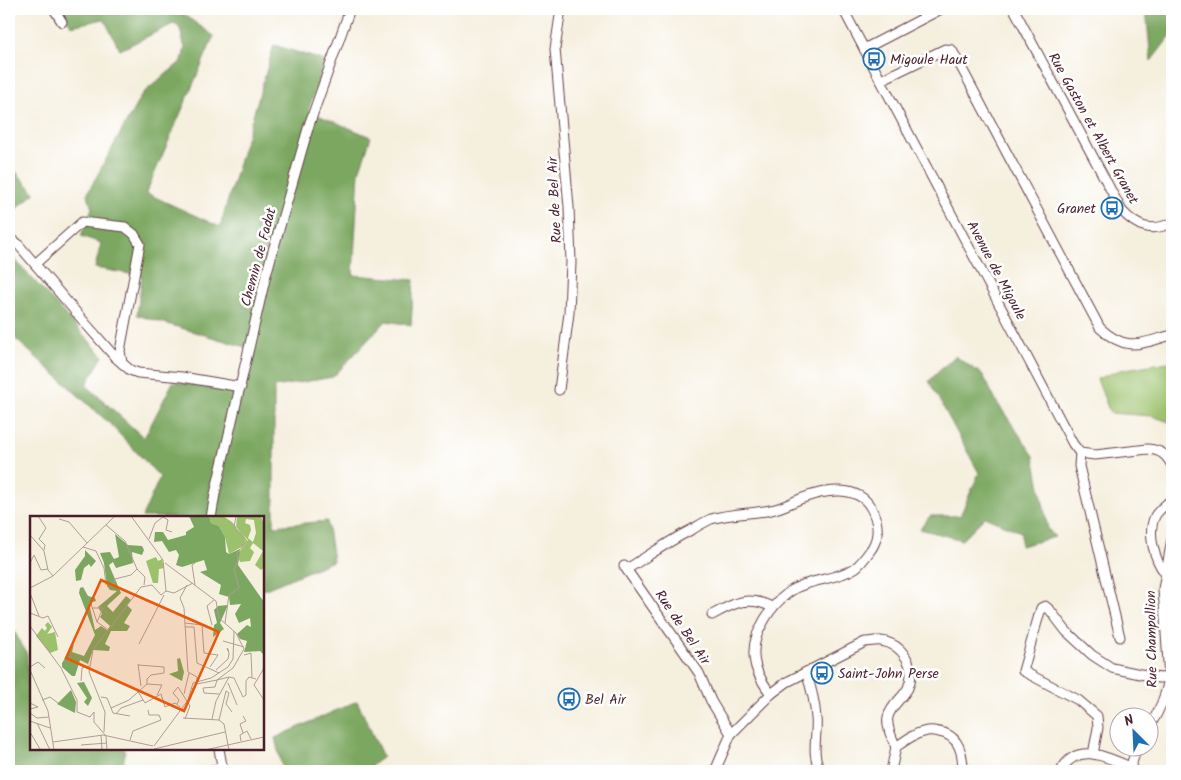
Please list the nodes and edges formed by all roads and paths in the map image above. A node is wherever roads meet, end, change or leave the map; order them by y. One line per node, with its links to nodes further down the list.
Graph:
1 (54, 9): 7 (street)
2 (350, 9): 15 (street, Chemin de Fadat)
3 (561, 9): 16 (street, Rue de Bel Air)
4 (843, 9): 8 (street, Avenue de Migoule)
5 (942, 9): 8 (street)
6 (1014, 9): 10 (street, Rue Gaston et Albert Granet)
7 (62, 22)
8 (864, 49): 9 (street, Avenue de Migoule)
9 (881, 80): 13 (street); 17 (street, Avenue de Migoule)
10 (1172, 223)
11 (9, 238): 12 (street)
12 (35, 264): 14 (street); 14 (street)
13 (1172, 335)
14 (122, 363): 15 (street)
15 (241, 387): 20 (street, Chemin de Fadat)
16 (558, 390)
17 (1080, 454): 18 (street); 25 (street)
18 (1172, 466)
19 (1172, 499): 22 (street)
20 (211, 516)
21 (1172, 539): 22 (street, Rue Champollion)
22 (1165, 573): 27 (street, Rue Champollion)
23 (772, 607): 24 (street); 28 (street); 30 (street, Rue de Bel Air)
24 (712, 615)
25 (1120, 637)
26 (806, 672): 28 (street); 31 (street); 38 (street)
27 (1171, 677): 29 (street, Rue Champollion); 33 (street)
28 (771, 694): 30 (street)
29 (1158, 712)
30 (731, 734): 37 (street)
31 (896, 747): 39 (street); 40 (street)
32 (218, 750): 34 (street)
33 (1093, 754): 35 (street); 41 (street)
34 (222, 769): 36 (street)
35 (1129, 769)
36 (210, 771)
37 (715, 771)
38 (822, 771)
39 (891, 771)
40 (963, 771)
41 (1061, 771)

